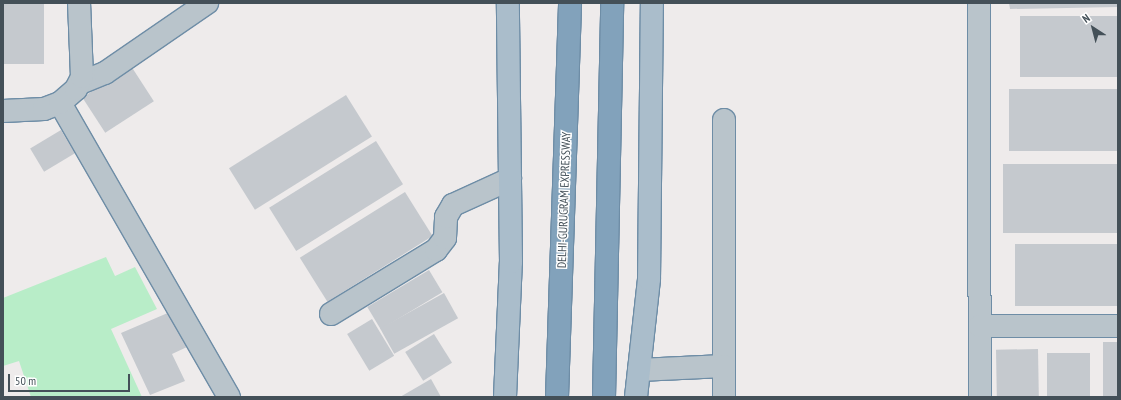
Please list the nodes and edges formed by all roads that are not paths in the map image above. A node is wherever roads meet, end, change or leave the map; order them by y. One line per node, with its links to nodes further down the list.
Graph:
1 (79, 3): 8 (street)
2 (206, 3): 8 (street)
3 (508, 3): 12 (main road)
4 (570, 3): 20 (highway, DELHI-GURUGRAM EXPRESSWAY)
5 (612, 3): 21 (highway)
6 (652, 3): 17 (main road)
7 (979, 3): 14 (street)
8 (80, 83): 9 (street)
9 (60, 103): 10 (street); 18 (street)
10 (3, 111)
11 (724, 120): 16 (street)
12 (510, 179): 13 (street); 19 (main road)
13 (331, 314)
14 (980, 326): 15 (street); 24 (street)
15 (1118, 326)
16 (724, 366): 17 (street); 23 (street)
17 (639, 370): 22 (main road)
18 (229, 397)
19 (505, 397)
20 (557, 397)
21 (604, 397)
22 (636, 397)
23 (724, 397)
24 (980, 397)

